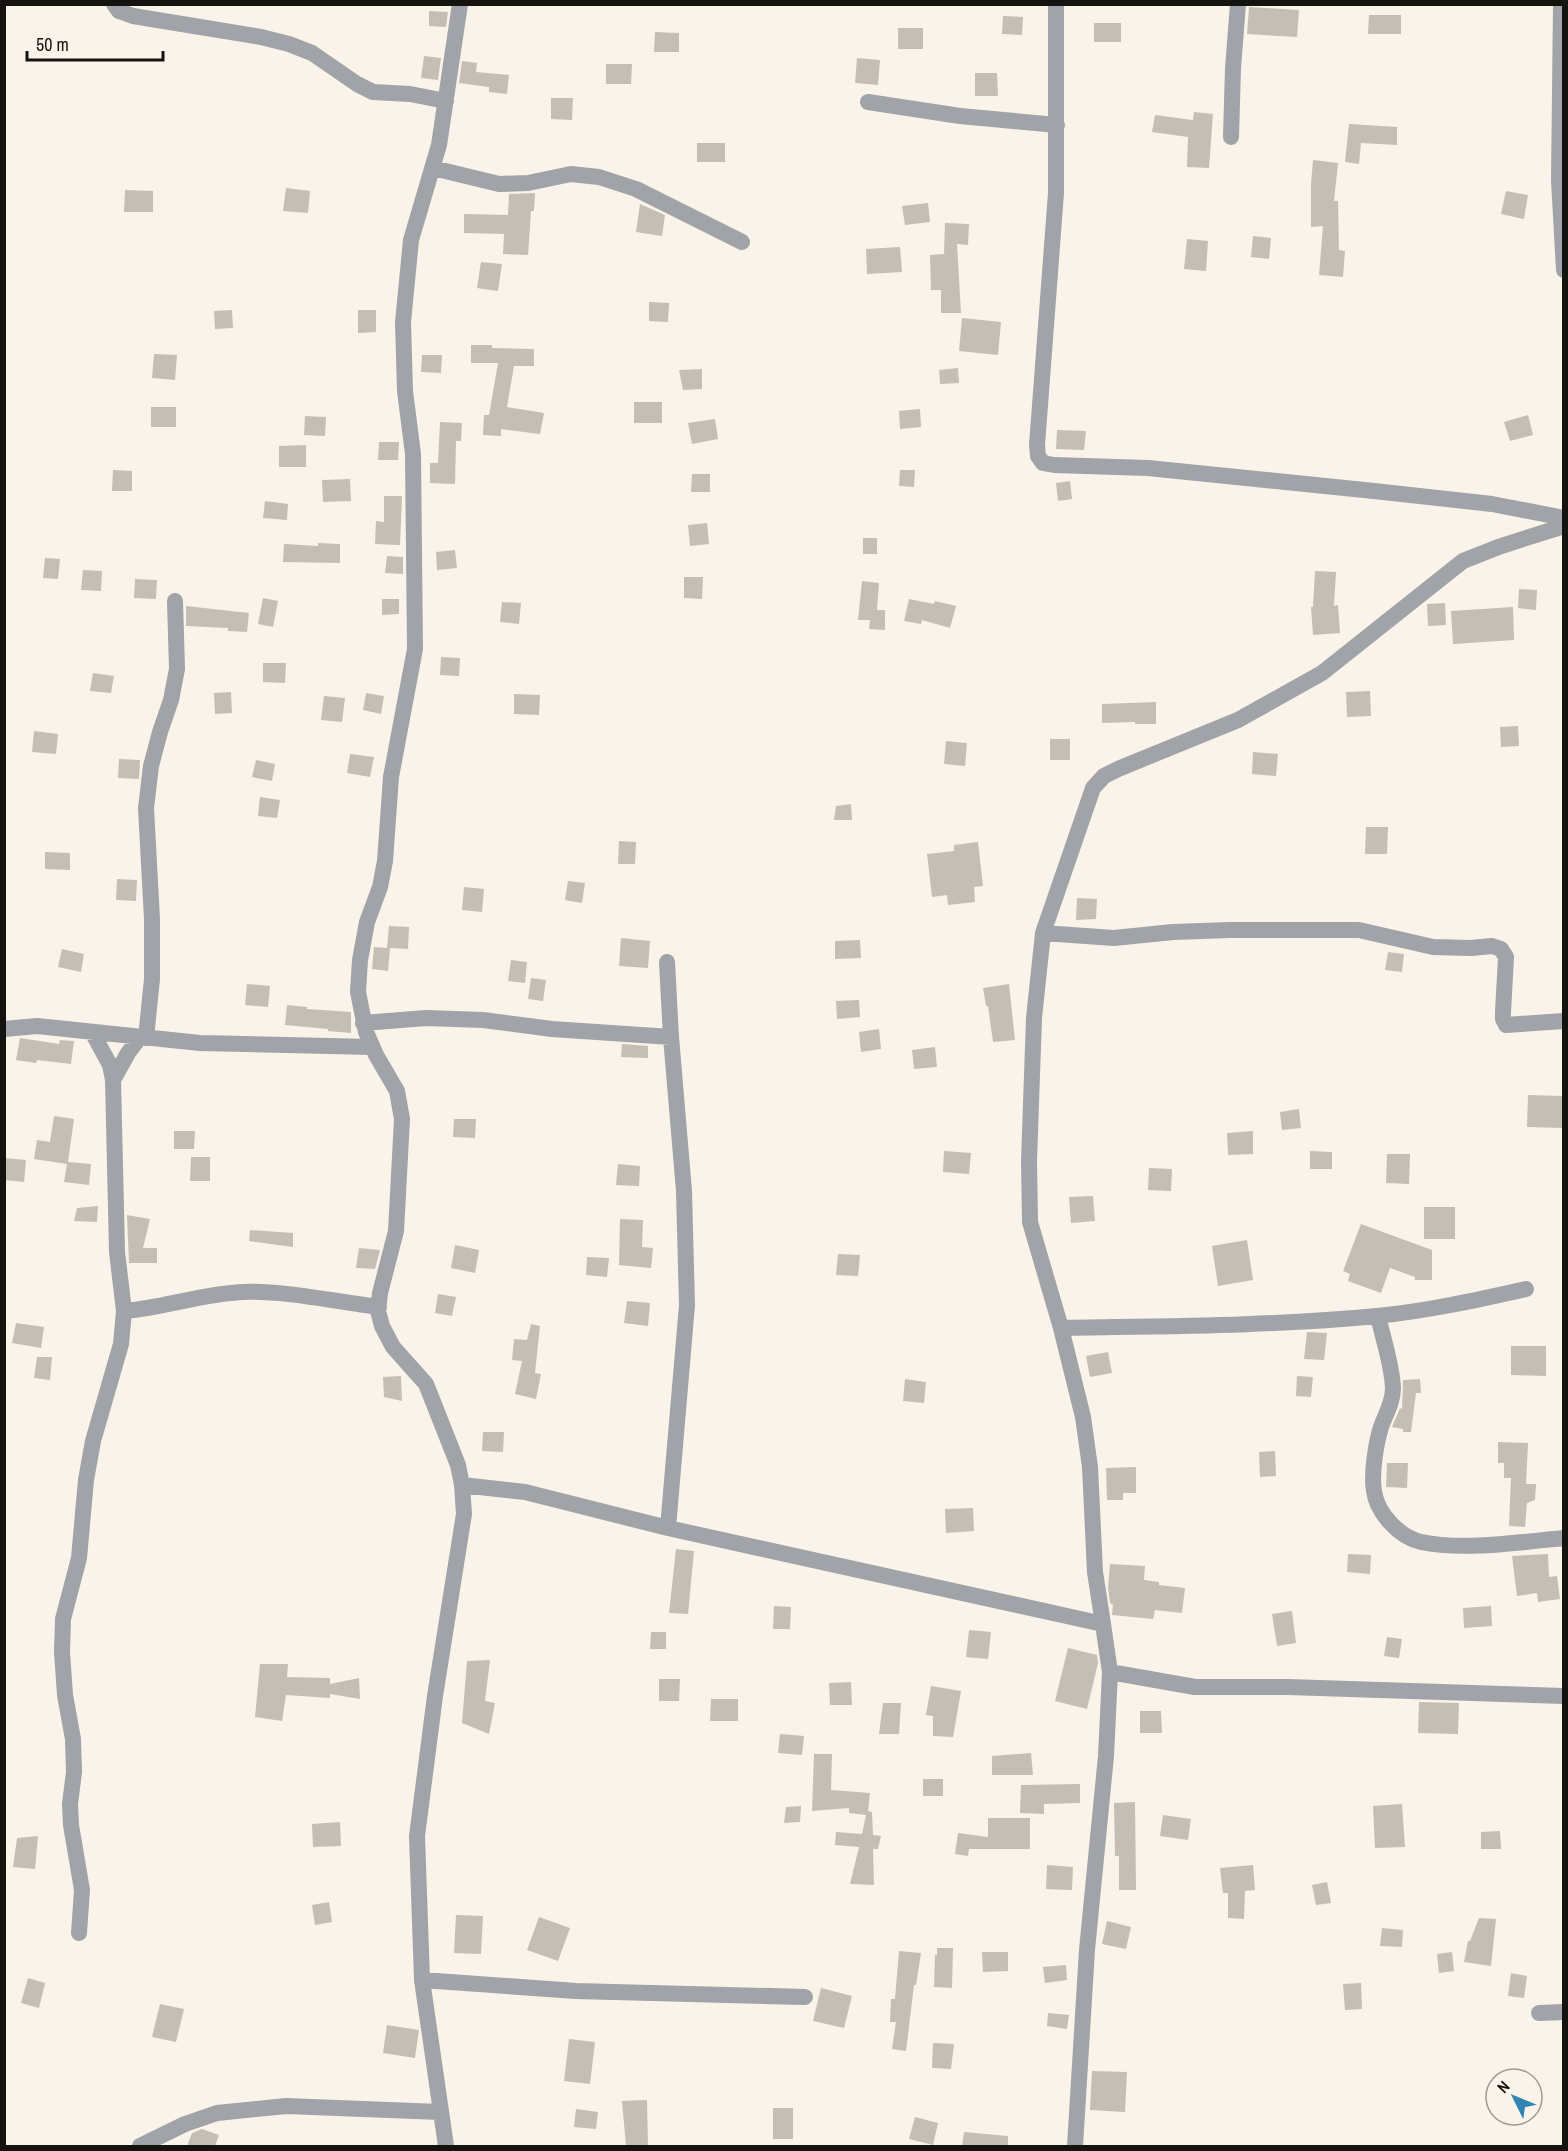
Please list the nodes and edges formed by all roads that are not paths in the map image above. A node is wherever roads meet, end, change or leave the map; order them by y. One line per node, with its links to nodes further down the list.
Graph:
1 (114, 4): 6 (street)
2 (460, 4): 6 (street)
3 (1056, 4): 8 (street)
4 (1238, 4): 9 (street)
5 (1561, 4): 12 (street)
6 (446, 101): 10 (street)
7 (868, 102): 8 (street)
8 (1057, 125): 13 (street)
9 (1230, 137)
10 (433, 168): 11 (street); 19 (street)
11 (742, 242)
12 (1563, 270)
13 (1563, 518)
14 (1563, 526): 16 (street)
15 (175, 601): 23 (street)
16 (1043, 933): 18 (street); 30 (street)
17 (667, 962): 22 (street)
18 (1563, 1021)
19 (363, 1023): 22 (street); 24 (street)
20 (4, 1029): 21 (street)
21 (92, 1032): 23 (street); 25 (street)
22 (670, 1037): 32 (street)
23 (143, 1038): 24 (street); 25 (street)
24 (372, 1047): 27 (street)
25 (113, 1080): 28 (street)
26 (1526, 1289): 29 (street)
27 (379, 1307): 28 (street); 31 (street)
28 (123, 1311): 37 (street)
29 (1378, 1316): 30 (street); 33 (street)
30 (1061, 1328): 34 (street)
31 (462, 1485): 32 (street); 38 (street)
32 (668, 1528): 34 (street)
33 (1563, 1538)
34 (1103, 1624): 35 (street)
35 (1110, 1672): 36 (street); 45 (street)
36 (1563, 1696)
37 (79, 1933)
38 (422, 1980): 39 (street); 42 (street)
39 (806, 1997)
40 (1539, 2013): 41 (street)
41 (1563, 2013)
42 (440, 2112): 43 (street); 44 (street)
43 (140, 2146)
44 (446, 2146)
45 (1075, 2146)

